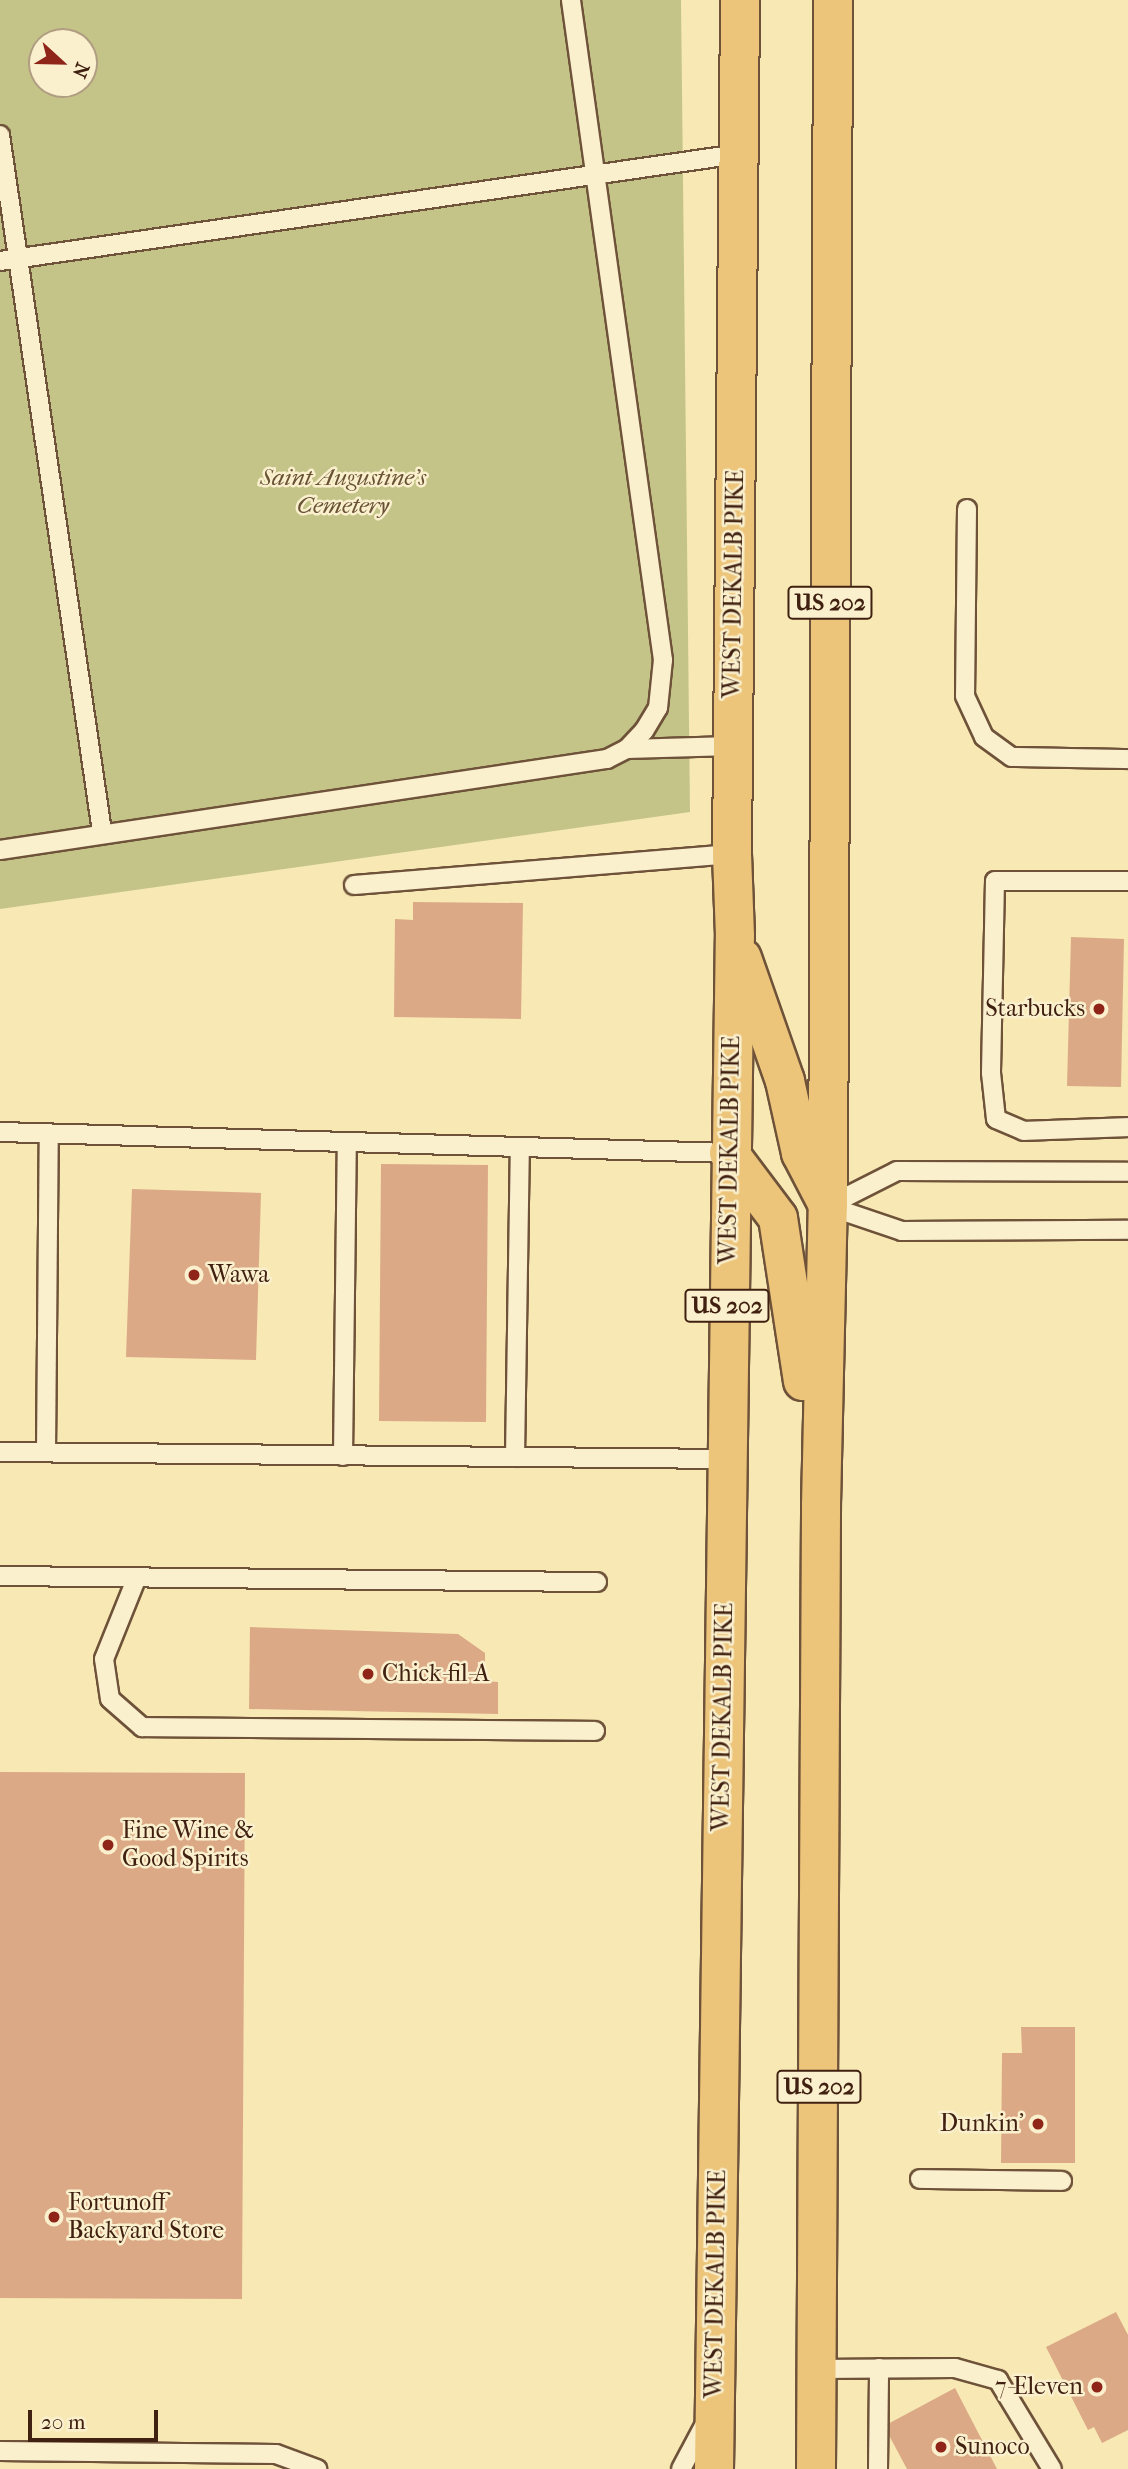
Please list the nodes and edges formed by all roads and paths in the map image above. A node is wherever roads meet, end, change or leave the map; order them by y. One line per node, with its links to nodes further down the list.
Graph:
1 (571, 0): 6 (lane)
2 (740, 0): 5 (highway, WEST DEKALB PIKE / US 202)
3 (832, 0): 26 (highway, US 202)
4 (0, 135): 7 (lane)
5 (738, 155): 6 (lane); 10 (highway, WEST DEKALB PIKE / US 202)
6 (597, 175): 7 (lane); 11 (lane)
7 (21, 258): 8 (lane); 13 (lane)
8 (0, 261)
9 (967, 509): 12 (lane)
10 (732, 746): 11 (lane); 15 (highway, WEST DEKALB PIKE / US 202)
11 (627, 749): 13 (lane)
12 (1128, 759)
13 (102, 832): 14 (lane)
14 (0, 850)
15 (732, 854): 17 (lane); 18 (highway, WEST DEKALB PIKE / US 202)
16 (1128, 881): 19 (lane)
17 (354, 885)
18 (735, 936): 24 (highway, WEST DEKALB PIKE / US 202); 26 (highway)
19 (1128, 1128)
20 (0, 1132): 21 (lane)
21 (50, 1134): 22 (lane); 29 (lane)
22 (347, 1143): 23 (lane); 30 (lane)
23 (520, 1147): 24 (lane); 31 (lane)
24 (729, 1153): 32 (highway, WEST DEKALB PIKE / US 202); 33 (highway)
25 (1128, 1172): 26 (lane)
26 (828, 1206): 27 (lane); 33 (highway, US 202)
27 (1128, 1230)
28 (0, 1452): 29 (lane)
29 (46, 1452): 30 (lane)
30 (343, 1456): 31 (lane)
31 (515, 1457): 32 (lane)
32 (726, 1459): 42 (highway, WEST DEKALB PIKE / US 202)
33 (821, 1505): 41 (highway, US 202)
34 (0, 1576): 35 (lane)
35 (137, 1577): 36 (lane); 37 (lane)
36 (597, 1581)
37 (595, 1731)
38 (920, 2179): 39 (lane)
39 (1062, 2181)
40 (879, 2368): 41 (lane); 50 (lane); 51 (lane)
41 (817, 2369): 46 (highway, US 202)
42 (715, 2396): 48 (lane); 49 (highway, WEST DEKALB PIKE / US 202)
43 (0, 2451): 44 (lane)
44 (126, 2460): 45 (lane)
45 (212, 2463): 47 (lane)
46 (821, 2466)
47 (317, 2469)
48 (681, 2469)
49 (714, 2469)
50 (878, 2469)
51 (1052, 2469)

